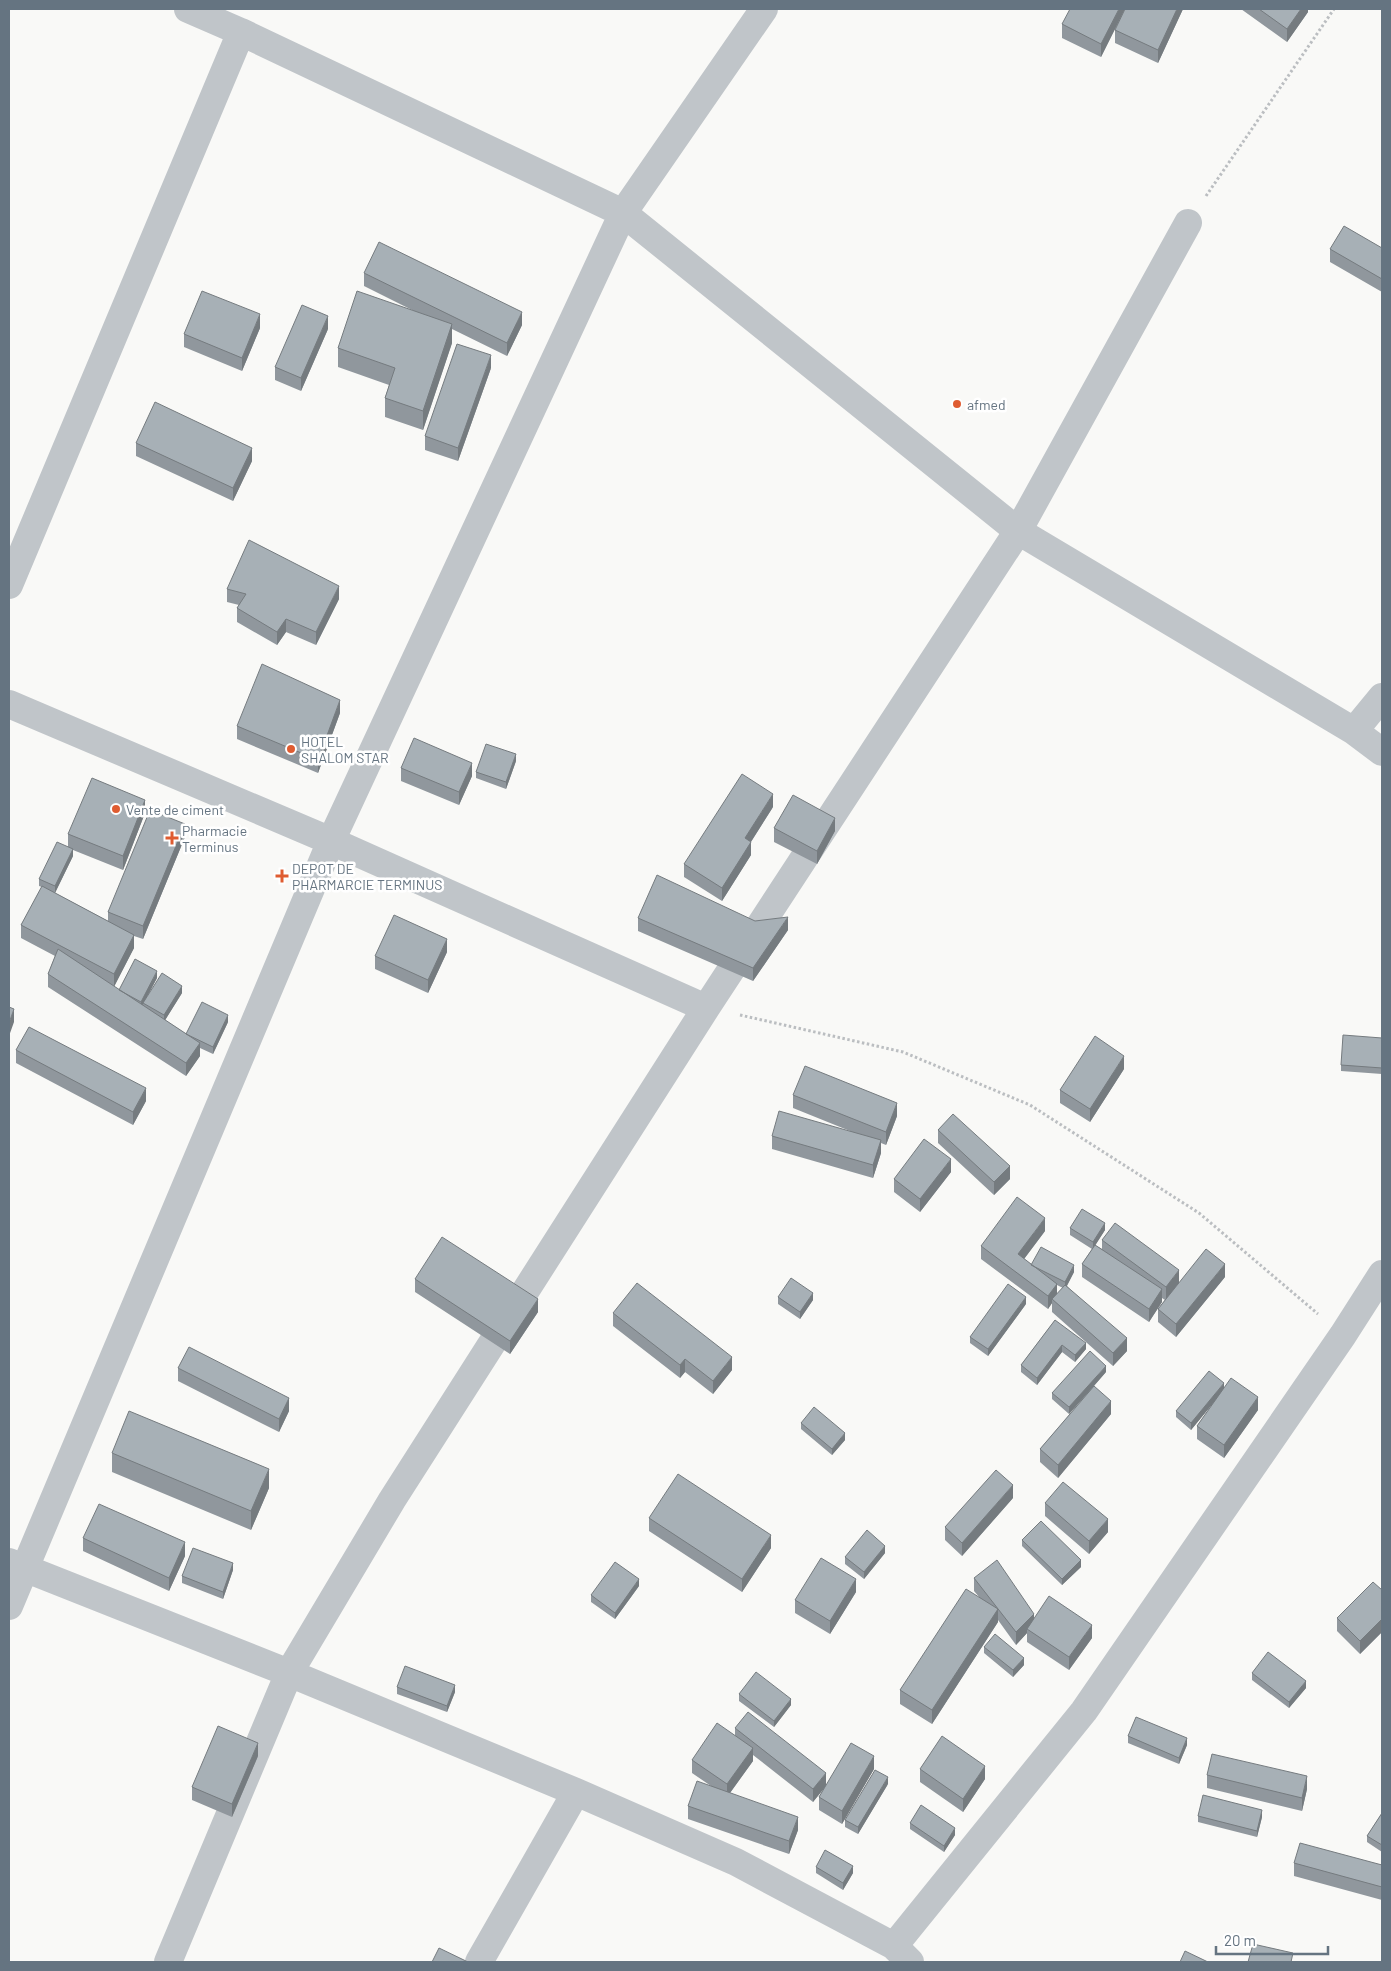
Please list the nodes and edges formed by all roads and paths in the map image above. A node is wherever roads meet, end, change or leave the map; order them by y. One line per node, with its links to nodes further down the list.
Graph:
1 (188, 9): 4 (street)
2 (764, 9): 5 (street)
3 (1334, 9): 6 (path)
4 (241, 32): 5 (street); 8 (street)
5 (623, 213): 7 (street); 13 (street)
6 (1188, 223): 7 (street)
7 (1018, 531): 11 (street); 14 (street)
8 (9, 585)
9 (1382, 697): 11 (street)
10 (9, 704): 13 (street)
11 (1354, 731): 12 (street)
12 (1382, 752)
13 (331, 841): 14 (street); 17 (street)
14 (706, 1008): 16 (path); 19 (street)
15 (1382, 1274): 16 (street)
16 (1343, 1335): 21 (street)
17 (16, 1565): 18 (street); 19 (street)
18 (9, 1606)
19 (289, 1673): 20 (street); 22 (street)
20 (576, 1792): 21 (street); 23 (street)
21 (902, 1954)
22 (168, 1962)
23 (479, 1962)

